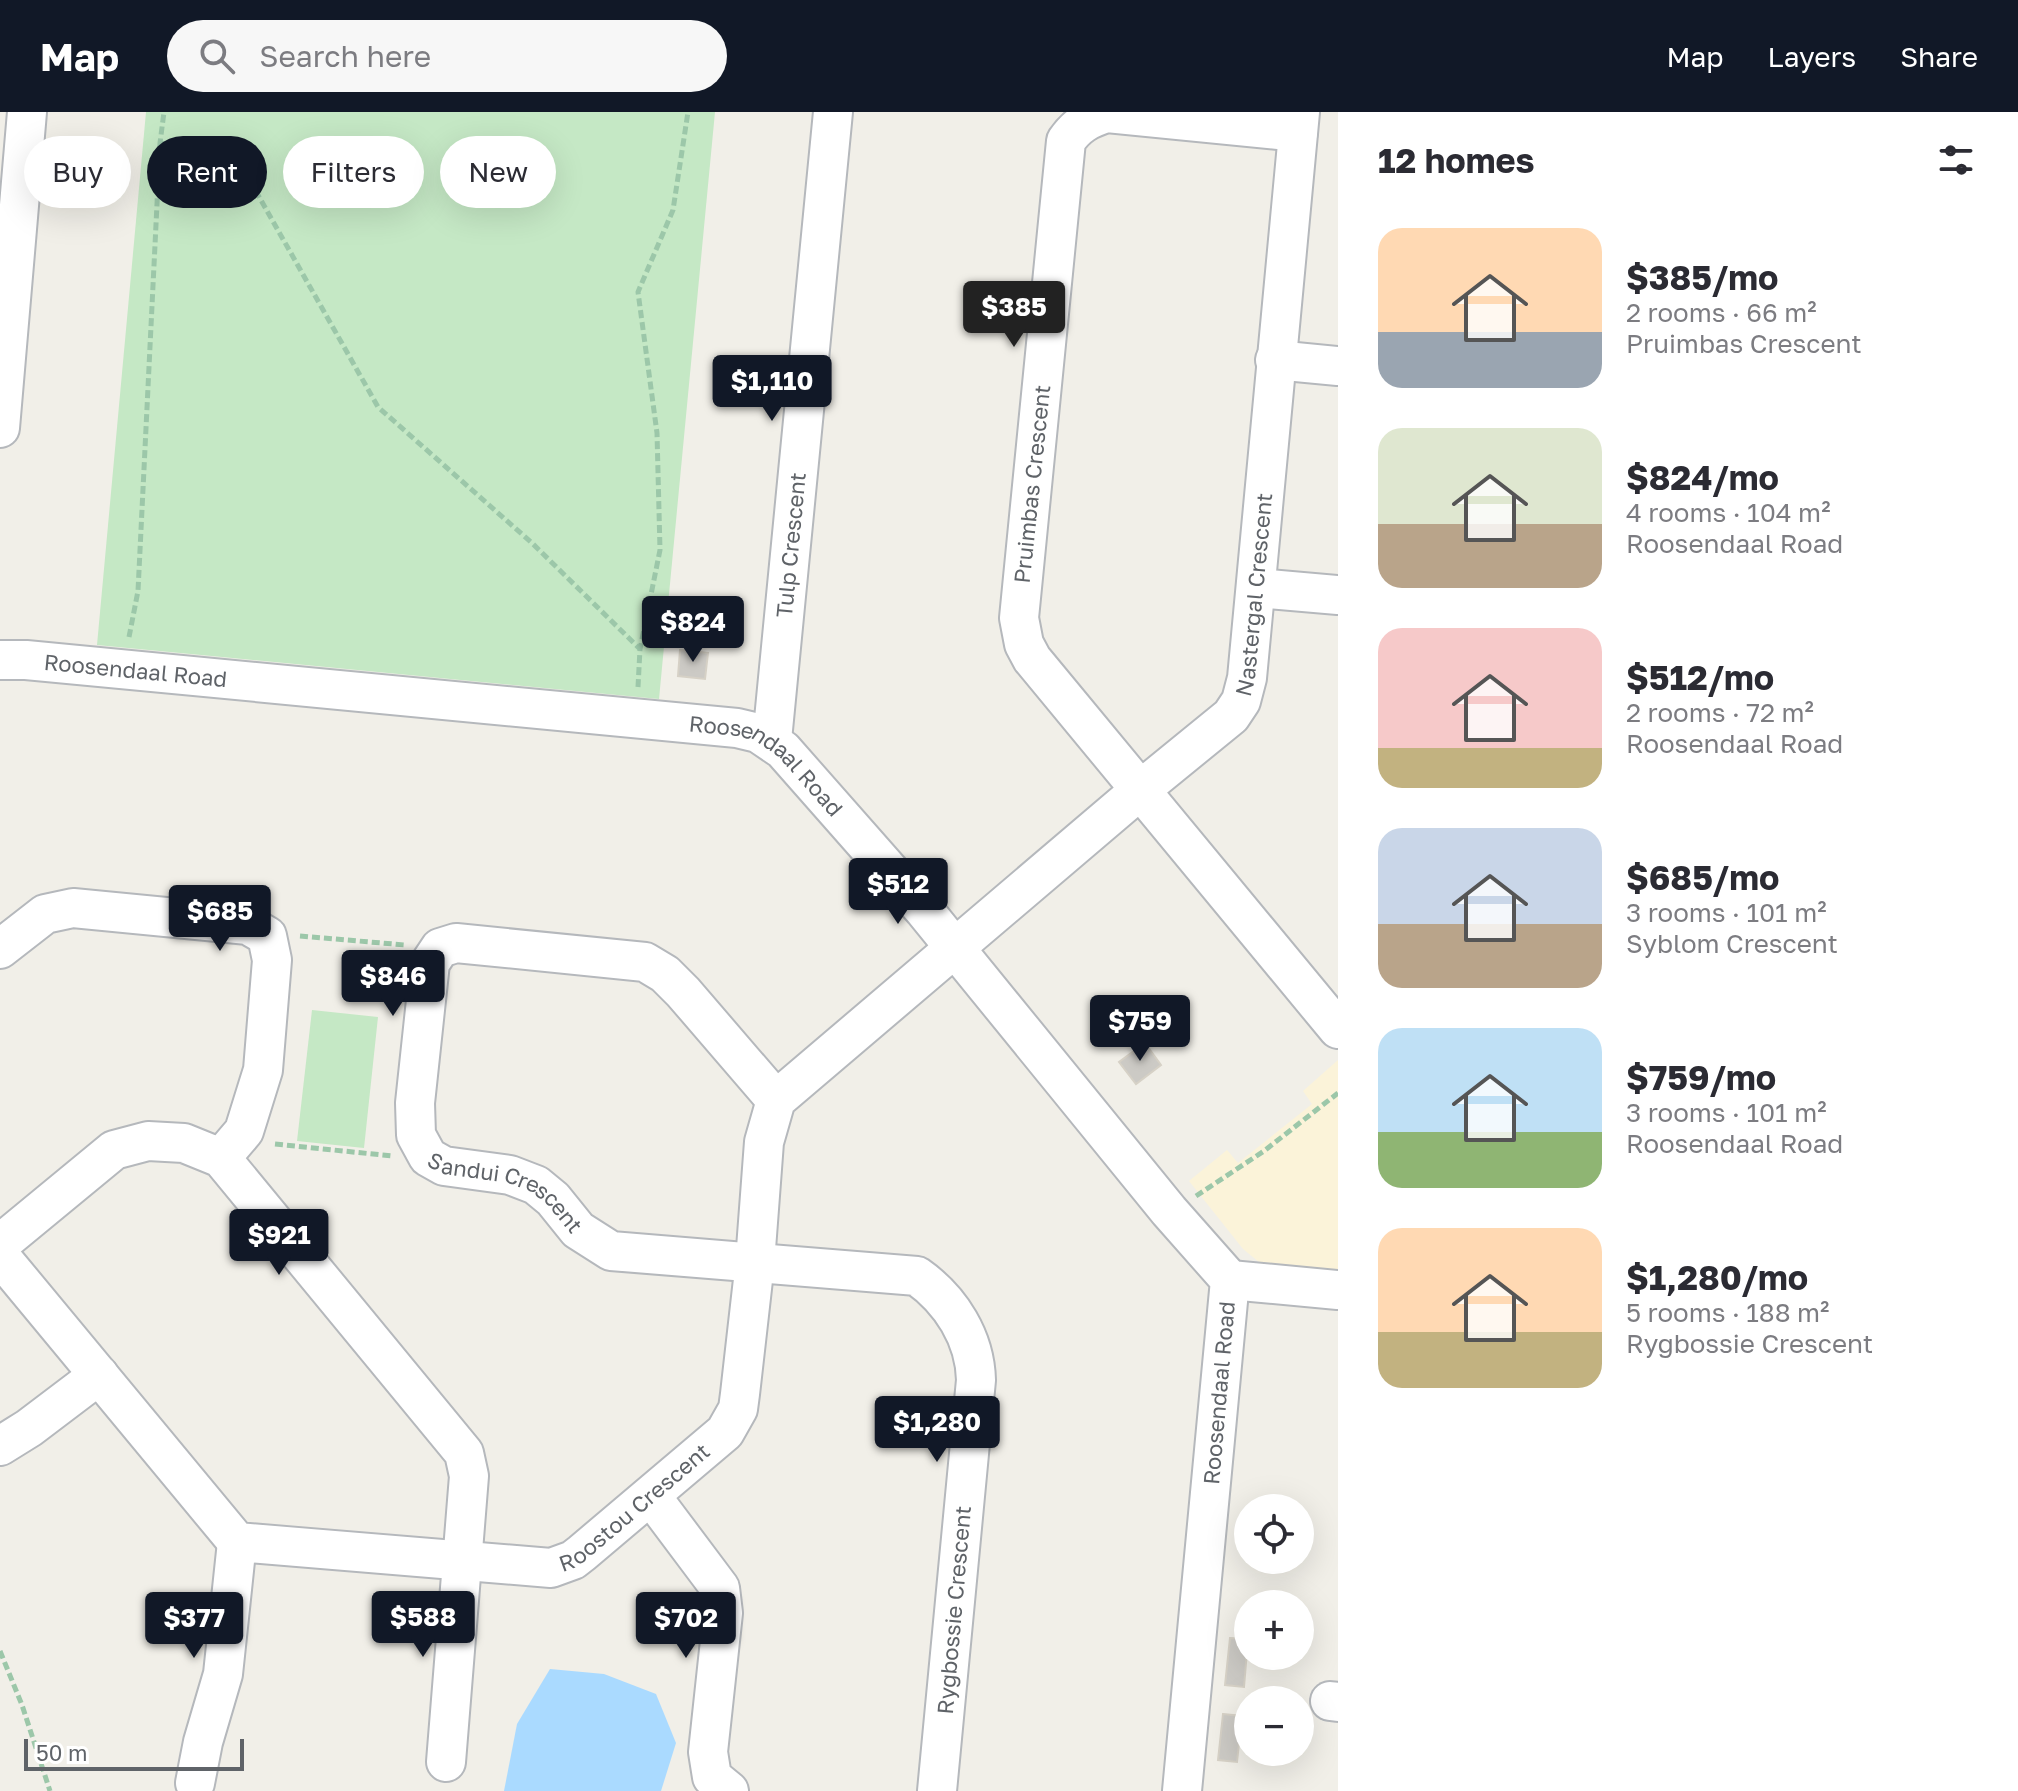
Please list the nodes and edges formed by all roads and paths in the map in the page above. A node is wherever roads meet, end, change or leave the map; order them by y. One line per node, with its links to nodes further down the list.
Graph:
1 (27, 112): 11 (street)
2 (164, 112): 6 (path)
3 (688, 112): 14 (path)
4 (833, 112): 18 (street, Tulp Crescent)
5 (1299, 122): 9 (street, Nastergal Crescent); 19 (street, Pruimbas Crescent)
6 (161, 136)
7 (157, 208): 16 (path)
8 (265, 208): 14 (path)
9 (1275, 360): 10 (street); 12 (street, Nastergal Crescent)
10 (1338, 366)
11 (0, 428)
12 (1257, 588): 13 (street); 19 (street, Nastergal Crescent)
13 (1338, 595)
14 (640, 649): 17 (path)
15 (0, 660): 16 (street, Roosendaal Road)
16 (123, 670): 17 (street, Roosendaal Road)
17 (636, 718): 18 (street, Roosendaal Road)
18 (772, 740): 21 (street, Roosendaal Road)
19 (1139, 791): 21 (street, Nastergal Crescent); 24 (street)
20 (267, 936): 22 (path); 23 (street); 27 (street)
21 (954, 947): 26 (street); 29 (street, Roosendaal Road)
22 (440, 948): 26 (street); 28 (street, Sandui Crescent)
23 (0, 949)
24 (1338, 1029)
25 (1338, 1093): 29 (path)
26 (776, 1100): 32 (street, Roostou Crescent)
27 (233, 1145): 28 (path); 30 (street); 39 (street)
28 (428, 1157): 32 (street, Sandui Crescent)
29 (1169, 1211): 33 (street, Roosendaal Road)
30 (0, 1244)
31 (0, 1256): 35 (street)
32 (755, 1262): 37 (street, Roostou Crescent); 45 (street, Rygbossie Crescent)
33 (1230, 1280): 34 (street); 46 (street, Roosendaal Road)
34 (1338, 1290)
35 (99, 1375): 36 (street); 38 (street)
36 (0, 1446)
37 (651, 1496): 39 (street, Roostou Crescent); 44 (street)
38 (237, 1542): 39 (street, Roostou Crescent); 42 (street)
39 (462, 1561): 41 (street)
40 (0, 1651): 43 (path)
41 (446, 1762)
42 (195, 1783)
43 (50, 1791)
44 (729, 1791)
45 (937, 1791)
46 (1182, 1791)

